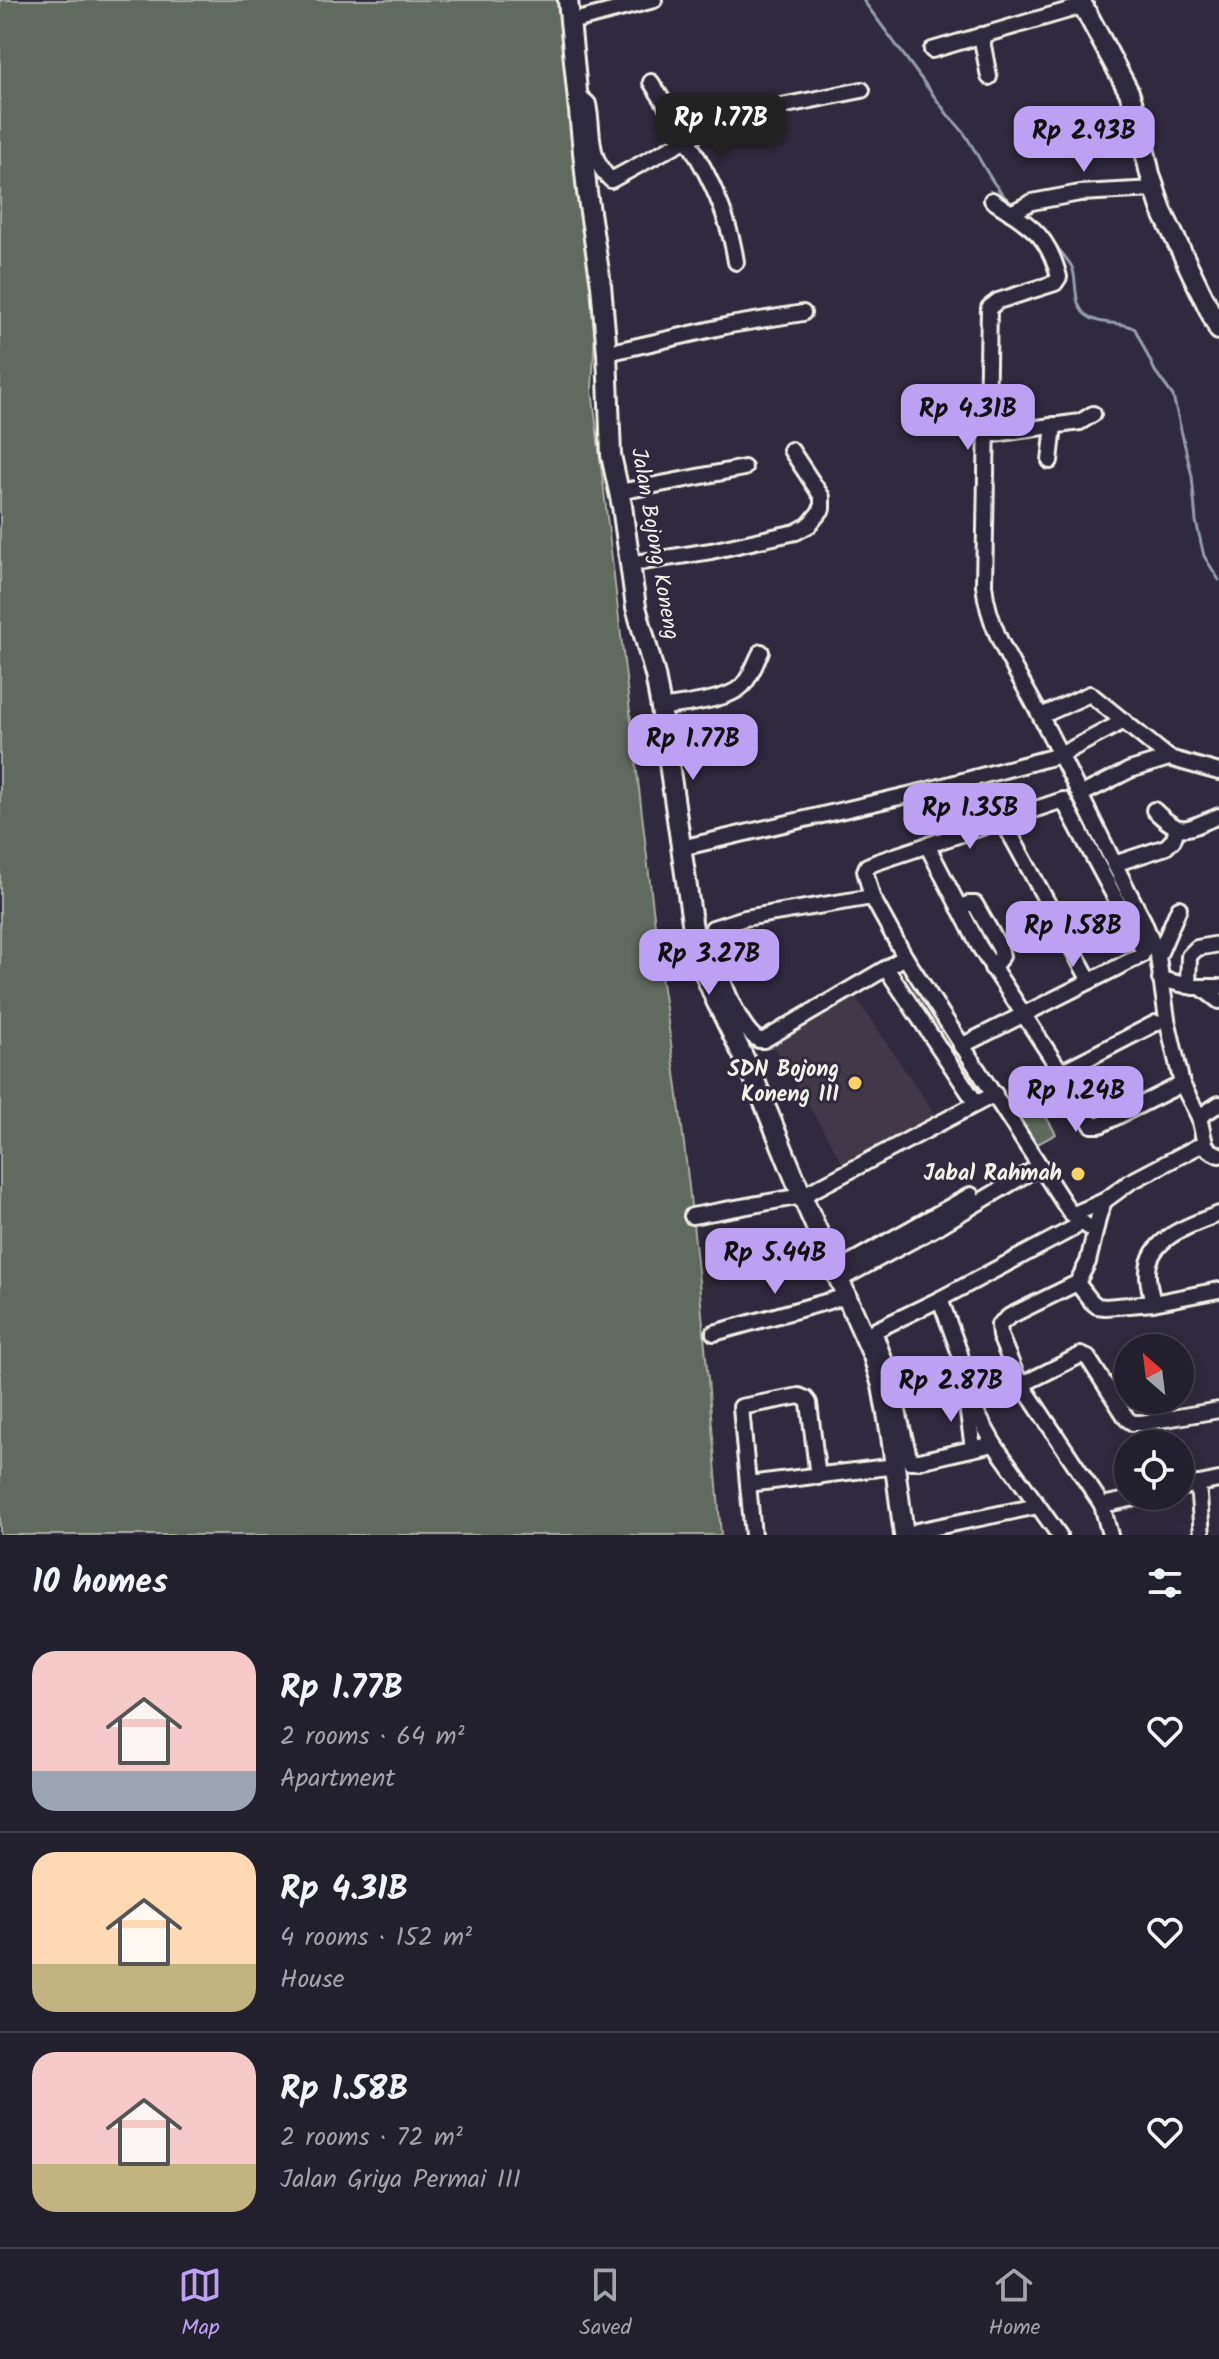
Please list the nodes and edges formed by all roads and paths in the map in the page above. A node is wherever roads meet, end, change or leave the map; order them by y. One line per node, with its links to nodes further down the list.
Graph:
1 (568, 0): 4 (street, Jalan Bojong Koneng)
2 (654, 0): 4 (street)
3 (1082, 3): 5 (street); 12 (street)
4 (570, 22): 10 (street, Jalan Bojong Koneng)
5 (981, 35): 6 (street); 7 (street)
6 (932, 50)
7 (989, 77)
8 (651, 82): 11 (street)
9 (862, 90): 11 (street)
10 (577, 94): 11 (street); 18 (street, Jalan Bojong Koneng)
11 (688, 140): 15 (street)
12 (1155, 189): 14 (street); 17 (street)
13 (992, 200): 14 (street)
14 (1012, 213): 21 (street)
15 (736, 262)
16 (803, 313): 18 (street)
17 (1219, 330)
18 (607, 353): 25 (street, Jalan Bojong Koneng)
19 (1093, 414): 20 (street)
20 (1054, 425): 21 (street); 23 (street)
21 (987, 435): 29 (street)
22 (791, 450): 26 (street)
23 (1050, 461)
24 (744, 468): 25 (street)
25 (619, 492): 26 (street, Jalan Bojong Koneng)
26 (629, 564): 28 (street, Jalan Bojong Koneng)
27 (761, 652): 28 (street)
28 (661, 708): 40 (street, Jalan Bojong Koneng)
29 (1041, 716): 30 (street); 31 (street)
30 (1124, 721): 31 (street); 32 (street)
31 (1060, 755): 34 (street); 40 (street)
32 (1169, 758): 33 (street); 34 (street)
33 (1219, 772)
34 (1080, 795): 41 (street)
35 (1154, 810): 38 (street)
36 (1219, 816): 38 (street)
37 (1003, 821): 39 (street); 49 (street); 49 (street)
38 (1177, 829): 41 (street)
39 (927, 845): 42 (street); 53 (street)
40 (681, 848): 65 (street, Jalan Bojong Koneng)
41 (1114, 864): 46 (street)
42 (872, 897): 45 (street); 45 (street)
43 (1179, 908): 46 (street)
44 (1219, 944): 50 (street)
45 (905, 957): 55 (street)
46 (1158, 957): 48 (street)
47 (890, 974): 59 (street)
48 (1160, 979): 50 (street); 57 (street)
49 (1090, 981): 53 (street)
50 (1195, 987): 51 (street); 52 (street)
51 (1219, 987)
52 (1219, 1001)
53 (1024, 1014): 55 (street); 56 (street)
54 (1156, 1023): 56 (street)
55 (961, 1046): 58 (street)
56 (1061, 1072): 57 (street)
57 (1182, 1084): 61 (street)
58 (995, 1094): 59 (street); 64 (street)
59 (976, 1103): 65 (street)
60 (1219, 1104): 61 (street)
61 (1199, 1117): 62 (street)
62 (1207, 1144): 63 (street); 66 (street)
63 (1219, 1155)
64 (1038, 1162): 69 (street); 71 (street)
65 (803, 1195): 68 (street); 71 (street, Jalan Bojong Koneng)
66 (1104, 1201): 69 (street); 70 (street)
67 (1219, 1214): 75 (street)
68 (692, 1216)
69 (1077, 1218): 70 (street); 74 (street)
70 (1095, 1231): 72 (street)
71 (840, 1282): 76 (street); 82 (street, Jalan Bojong Koneng)
72 (1077, 1283): 75 (street); 77 (street)
73 (1219, 1290): 75 (street)
74 (940, 1299): 78 (street); 81 (street)
75 (1153, 1303)
76 (714, 1333)
77 (1021, 1385): 79 (street); 89 (street)
78 (970, 1401): 80 (street); 81 (street)
79 (1219, 1410)
80 (994, 1444): 81 (street); 90 (street)
81 (973, 1448)
82 (896, 1466): 83 (street); 91 (street, Jalan Bojong Koneng)
83 (818, 1477): 85 (street); 85 (street)
84 (1219, 1480): 86 (street)
85 (748, 1484): 92 (street)
86 (1198, 1484): 87 (street); 95 (street)
87 (1194, 1485)
88 (1114, 1502): 89 (street)
89 (1102, 1505): 94 (street)
90 (1038, 1506): 91 (street); 93 (street)
91 (910, 1533)
92 (753, 1535)
93 (1059, 1535)
94 (1110, 1535)
95 (1202, 1535)

